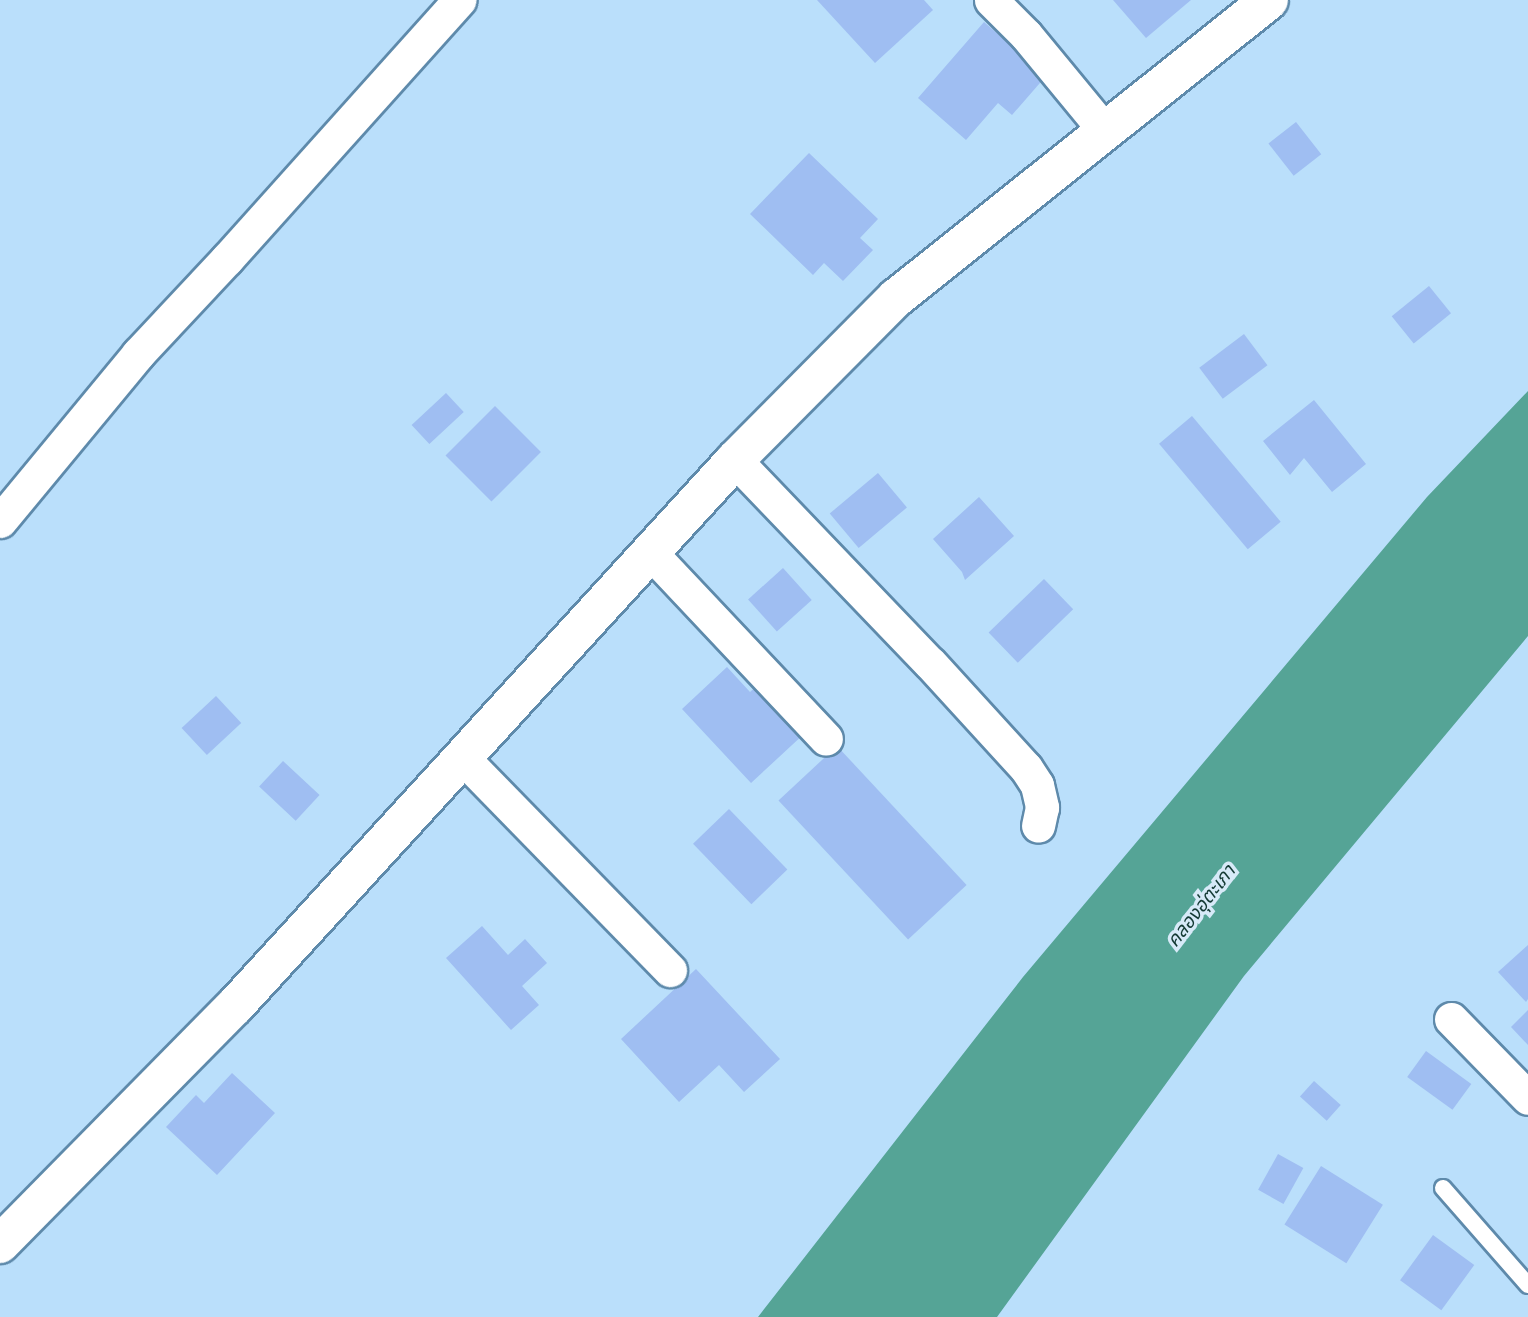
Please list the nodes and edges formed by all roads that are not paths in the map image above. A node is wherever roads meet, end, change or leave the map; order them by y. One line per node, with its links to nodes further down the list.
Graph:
1 (459, 0): 6 (street)
2 (991, 0): 4 (street)
3 (1269, 0): 4 (street)
4 (1105, 131): 5 (street)
5 (735, 460): 7 (street); 10 (street)
6 (0, 521)
7 (651, 553): 8 (street); 9 (street)
8 (826, 738)
9 (464, 759): 11 (street); 15 (street)
10 (1038, 827)
11 (670, 970)
12 (1451, 1019): 13 (street)
13 (1528, 1098)
14 (1443, 1188): 16 (lane)
15 (0, 1244)
16 (1528, 1285)

